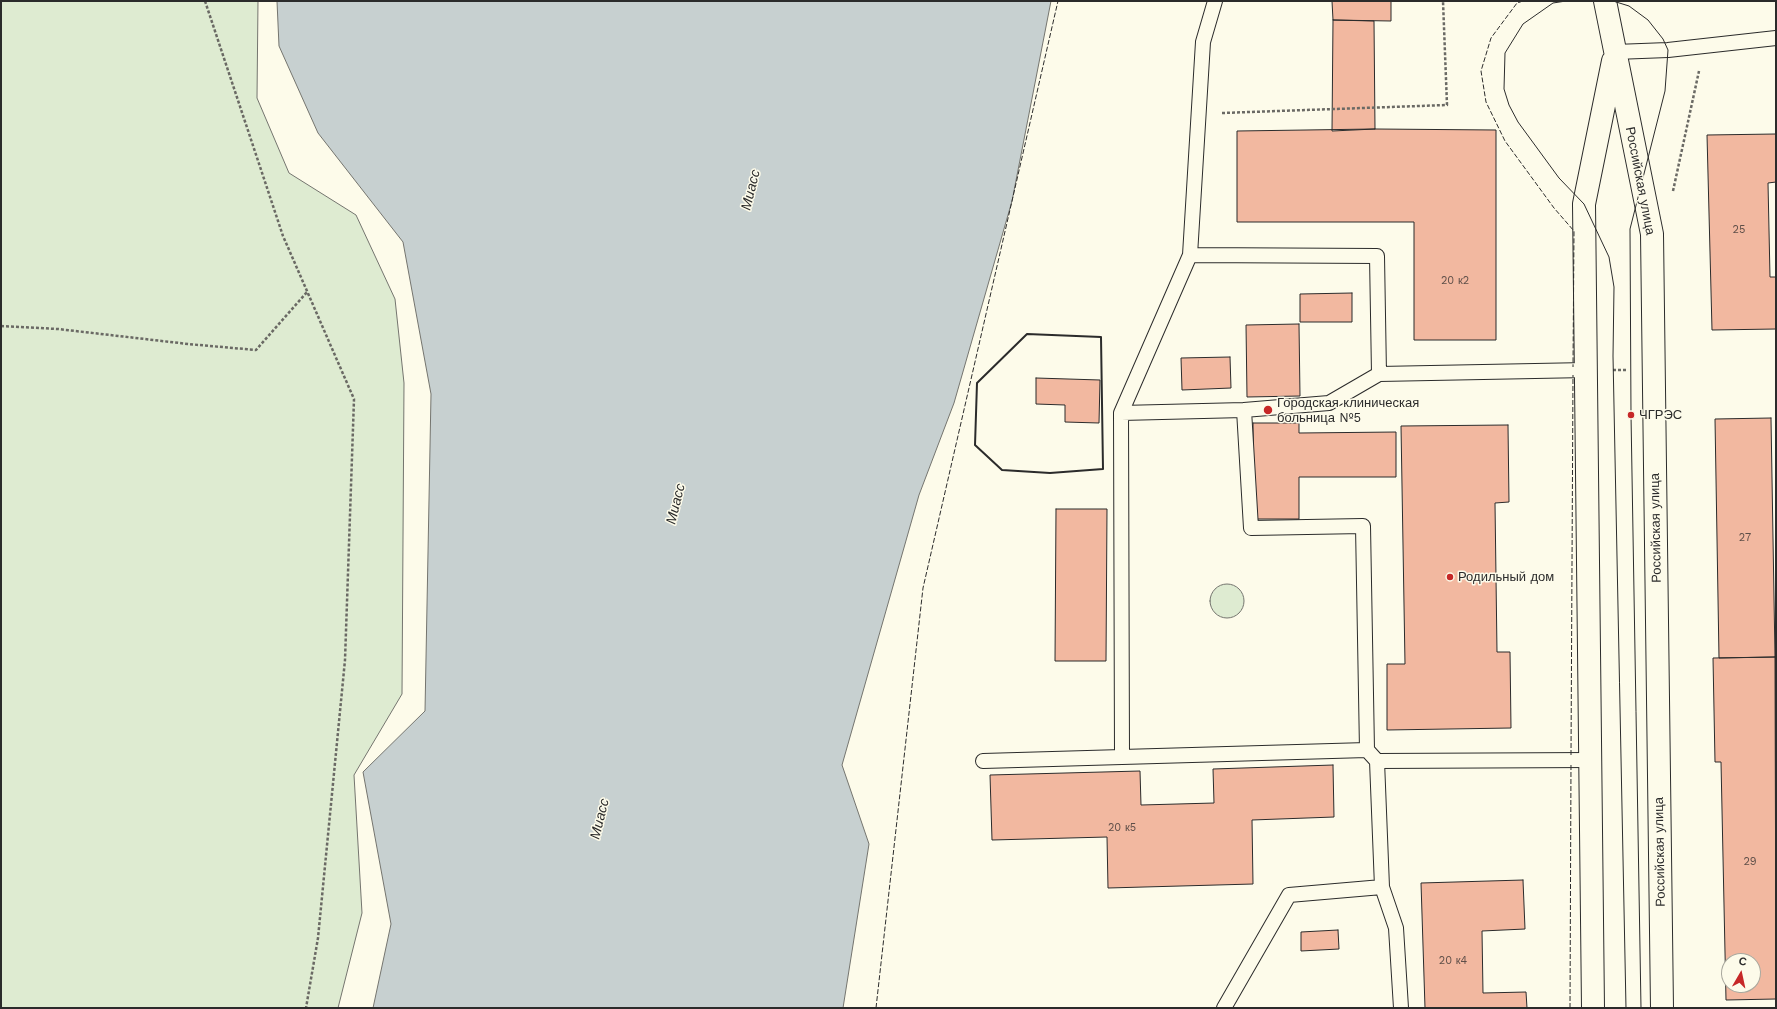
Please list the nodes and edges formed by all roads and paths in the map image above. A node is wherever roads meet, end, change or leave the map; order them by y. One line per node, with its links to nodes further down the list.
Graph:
1 (205, 1): 9 (path)
2 (1215, 1): 7 (lane)
3 (1443, 1): 7 (path)
4 (1606, 1): 6 (main road, Российская улица)
5 (1776, 38): 6 (lane)
6 (1615, 52): 11 (main road, Российская улица); 25 (main road, Российская улица)
7 (1199, 114): 8 (lane)
8 (1190, 255): 12 (lane); 14 (lane)
9 (307, 292): 10 (path); 21 (path)
10 (1, 326)
11 (1587, 370): 12 (lane); 17 (main road, Российская улица)
12 (1379, 374): 13 (lane)
13 (1244, 410): 14 (lane); 15 (lane)
14 (1121, 413): 16 (lane)
15 (1367, 750): 16 (lane); 19 (lane)
16 (1122, 757): 18 (lane)
17 (1591, 760): 19 (lane); 24 (main road, Российская улица)
18 (983, 761)
19 (1377, 761): 20 (lane)
20 (1382, 887): 22 (lane); 23 (lane)
21 (306, 1008)
22 (1224, 1008)
23 (1400, 1008)
24 (1593, 1008)
25 (1662, 1008)

